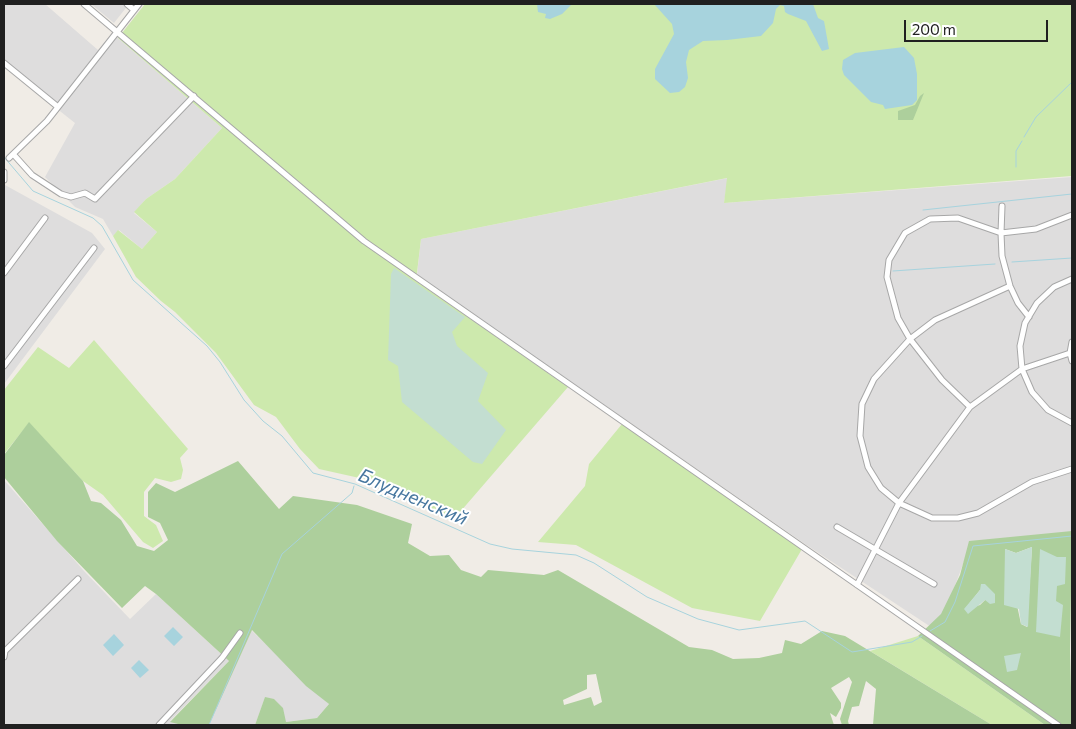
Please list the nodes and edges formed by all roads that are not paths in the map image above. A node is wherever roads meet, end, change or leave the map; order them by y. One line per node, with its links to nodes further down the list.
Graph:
1 (84, 4): 5 (street)
2 (126, 4): 4 (street)
3 (139, 4): 4 (street)
4 (134, 10): 5 (street)
5 (117, 32): 7 (street); 8 (street)
6 (4, 63): 8 (street)
7 (194, 96): 8 (street); 34 (street)
8 (58, 107)
9 (4, 172): 10 (street)
10 (4, 180)
11 (1002, 206): 14 (street)
12 (1072, 214): 14 (street)
13 (46, 218): 16 (street)
14 (1001, 233): 18 (street); 20 (street)
15 (94, 248): 24 (street)
16 (4, 273)
17 (1072, 279): 19 (street)
18 (1010, 286): 19 (street); 20 (street)
19 (1029, 317): 25 (street)
20 (910, 338): 26 (street); 29 (street)
21 (1072, 342): 22 (street)
22 (1070, 353): 23 (street); 25 (street)
23 (1072, 361)
24 (4, 366)
25 (1022, 369): 26 (street); 27 (street)
26 (970, 407): 29 (street)
27 (1072, 423)
28 (1072, 469): 29 (street)
29 (899, 503): 31 (street)
30 (838, 527): 31 (street)
31 (875, 550): 33 (street); 34 (street)
32 (78, 579): 36 (street)
33 (934, 584)
34 (857, 585): 38 (street)
35 (240, 634): 37 (street)
36 (4, 657)
37 (159, 725)
38 (1058, 725)

